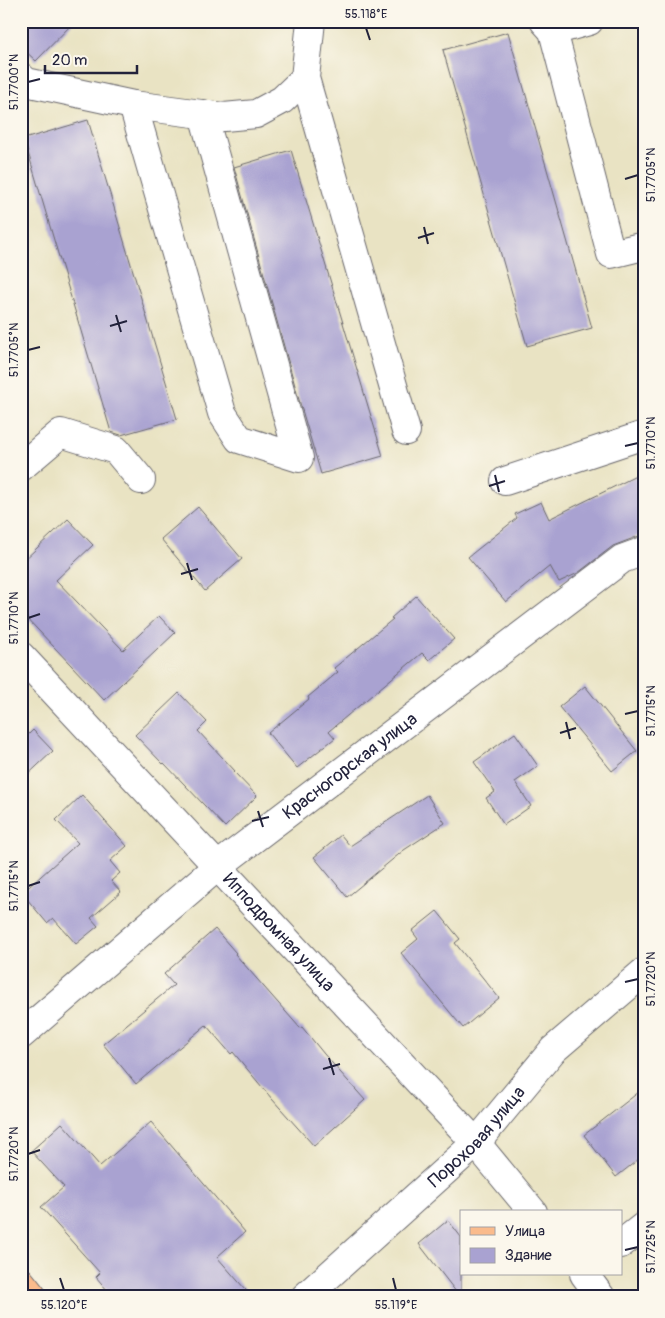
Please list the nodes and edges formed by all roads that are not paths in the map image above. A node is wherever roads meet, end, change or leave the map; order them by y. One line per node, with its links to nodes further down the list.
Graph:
1 (311, 21): 5 (street)
2 (589, 21): 3 (street)
3 (549, 26): 8 (street)
4 (21, 77): 6 (street)
5 (305, 78): 7 (street); 9 (street)
6 (133, 105): 7 (street); 7 (street)
7 (203, 114)
8 (644, 246)
9 (406, 431)
10 (644, 435): 13 (street)
11 (21, 467): 12 (street)
12 (141, 480)
13 (505, 481)
14 (644, 550): 16 (street, Красногорская улица)
15 (21, 656): 16 (street, Ипподромная улица)
16 (218, 866): 18 (street, Красногорская улица); 19 (street, Ипподромная улица)
17 (644, 972): 19 (street, Пороховая улица)
18 (21, 1035)
19 (476, 1143): 20 (street, Ипподромная улица); 26 (street, Пороховая улица)
20 (531, 1210)
21 (644, 1226): 22 (street)
22 (622, 1243)
23 (585, 1276): 27 (street)
24 (21, 1282): 25 (main road)
25 (33, 1297)
26 (305, 1297)
27 (601, 1297)

